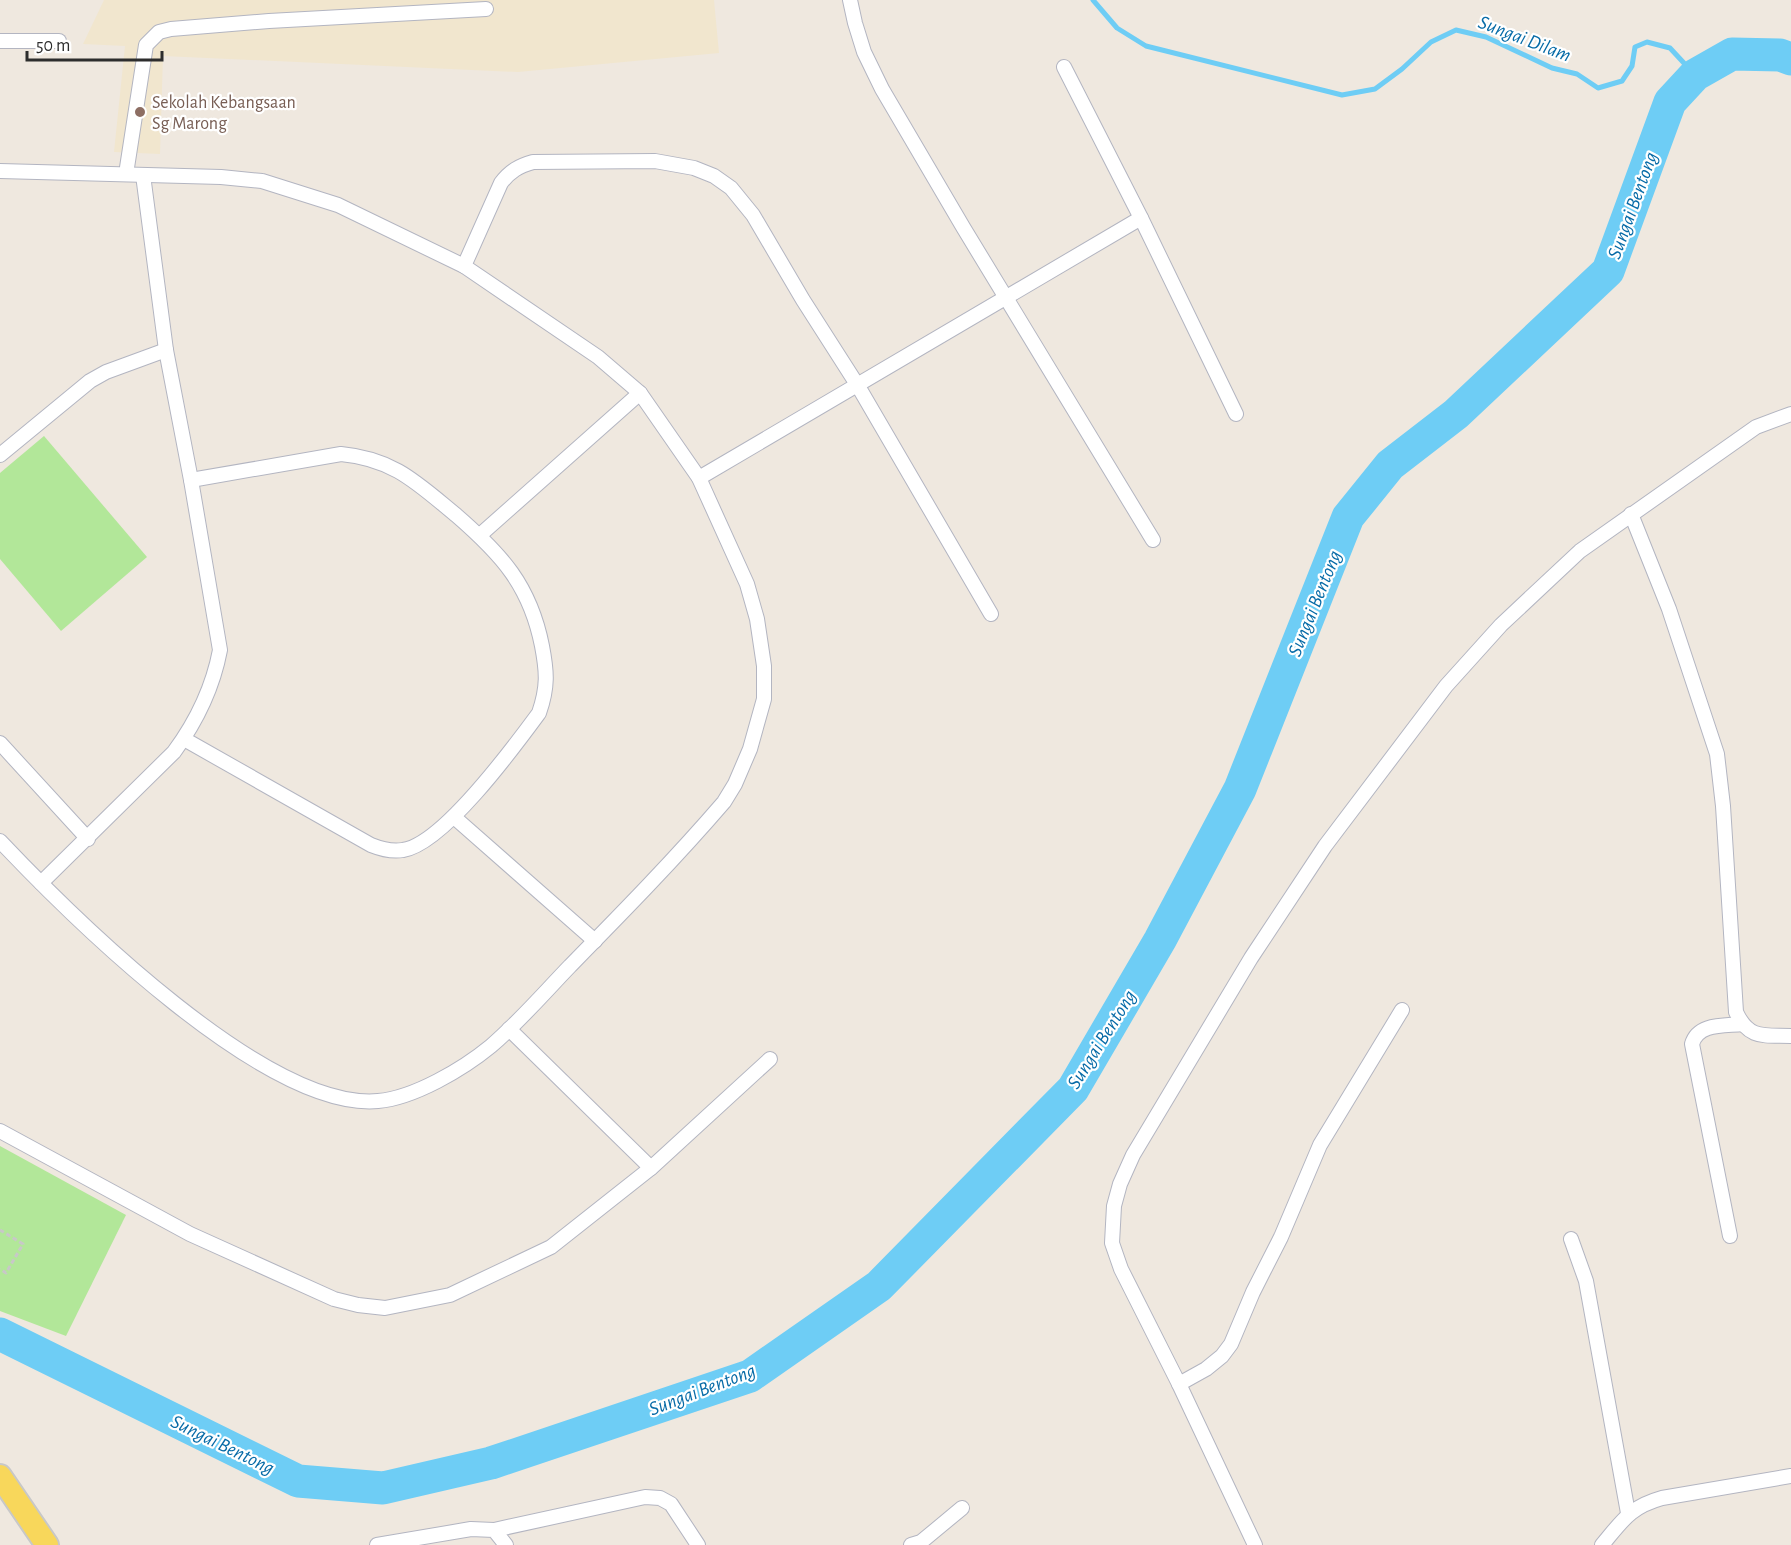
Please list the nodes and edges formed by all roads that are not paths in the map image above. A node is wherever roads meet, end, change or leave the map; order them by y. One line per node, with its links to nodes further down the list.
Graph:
1 (850, 0): 11 (street)
2 (486, 9): 7 (street)
3 (0, 41): 4 (street)
4 (59, 41)
5 (1064, 67): 9 (street)
6 (0, 171): 7 (street)
7 (126, 174): 8 (street)
8 (143, 175): 10 (street); 12 (street)
9 (1141, 218): 11 (street); 15 (street)
10 (464, 266): 13 (street); 14 (street)
11 (1006, 298): 13 (street); 22 (street)
12 (166, 350): 17 (street); 19 (street)
13 (858, 386): 18 (street); 23 (street)
14 (640, 393): 18 (street); 21 (street)
15 (1236, 414)
16 (1791, 414): 20 (street)
17 (0, 454)
18 (699, 478): 30 (street)
19 (191, 480): 21 (street); 24 (street)
20 (1630, 514): 32 (street); 40 (street)
21 (480, 535): 26 (street)
22 (1153, 540)
23 (992, 614)
24 (184, 739): 26 (street); 27 (street)
25 (0, 742): 27 (street)
26 (454, 817): 30 (street)
27 (88, 839): 29 (street)
28 (0, 841): 29 (street)
29 (41, 883): 33 (street)
30 (595, 941): 33 (street)
31 (1401, 1010): 40 (street)
32 (1742, 1024): 34 (street); 38 (street)
33 (509, 1029): 37 (street)
34 (1791, 1036)
35 (770, 1059): 37 (street)
36 (0, 1131): 37 (street)
37 (651, 1168)
38 (1730, 1236)
39 (1571, 1239): 44 (street)
40 (1179, 1384): 51 (street)
41 (0, 1476): 46 (main road)
42 (1791, 1476): 44 (street)
43 (962, 1508): 50 (street)
44 (1628, 1513): 52 (street)
45 (494, 1530): 47 (street); 48 (street); 49 (street)
46 (47, 1545)
47 (377, 1545)
48 (506, 1545)
49 (698, 1545)
50 (911, 1545)
51 (1254, 1545)
52 (1602, 1545)

